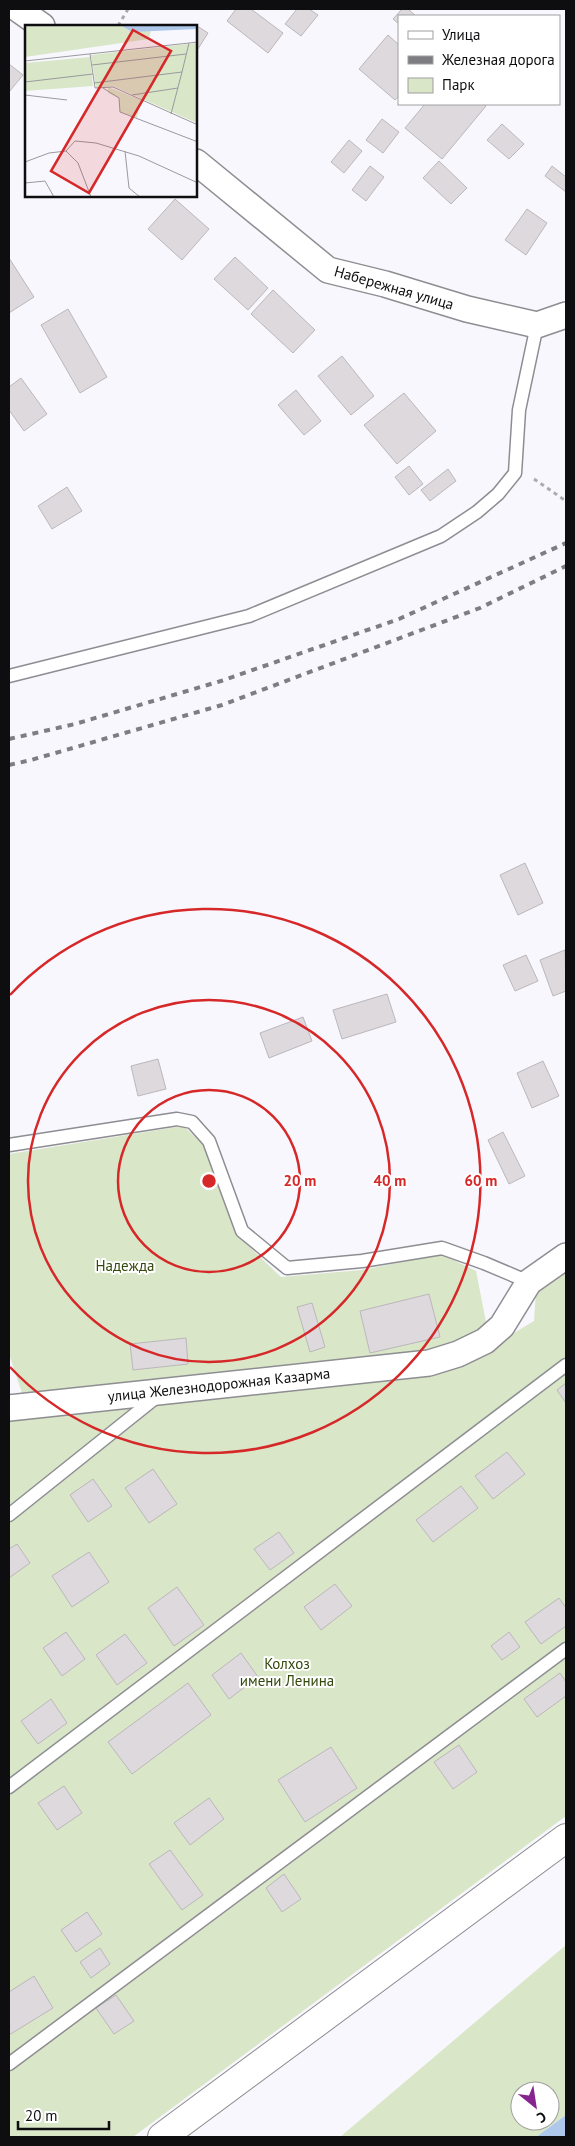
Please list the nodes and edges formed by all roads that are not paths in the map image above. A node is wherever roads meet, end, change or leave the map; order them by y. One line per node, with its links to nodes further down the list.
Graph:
1 (18, 9): 2 (street)
2 (41, 25)
3 (198, 164): 5 (street, Набережная улица)
4 (566, 315): 5 (street)
5 (537, 325): 6 (lane)
6 (9, 676)
7 (9, 1145): 9 (lane)
8 (566, 1256): 9 (street)
9 (529, 1282): 11 (street, улица Железнодорожная Казарма)
10 (566, 1366): 15 (lane)
11 (165, 1391): 12 (street, улица Железнодорожная Казарма); 13 (lane)
12 (9, 1408)
13 (9, 1515)
14 (566, 1649): 17 (lane)
15 (9, 1787)
16 (566, 1838): 18 (street)
17 (9, 2064)
18 (162, 2137)

